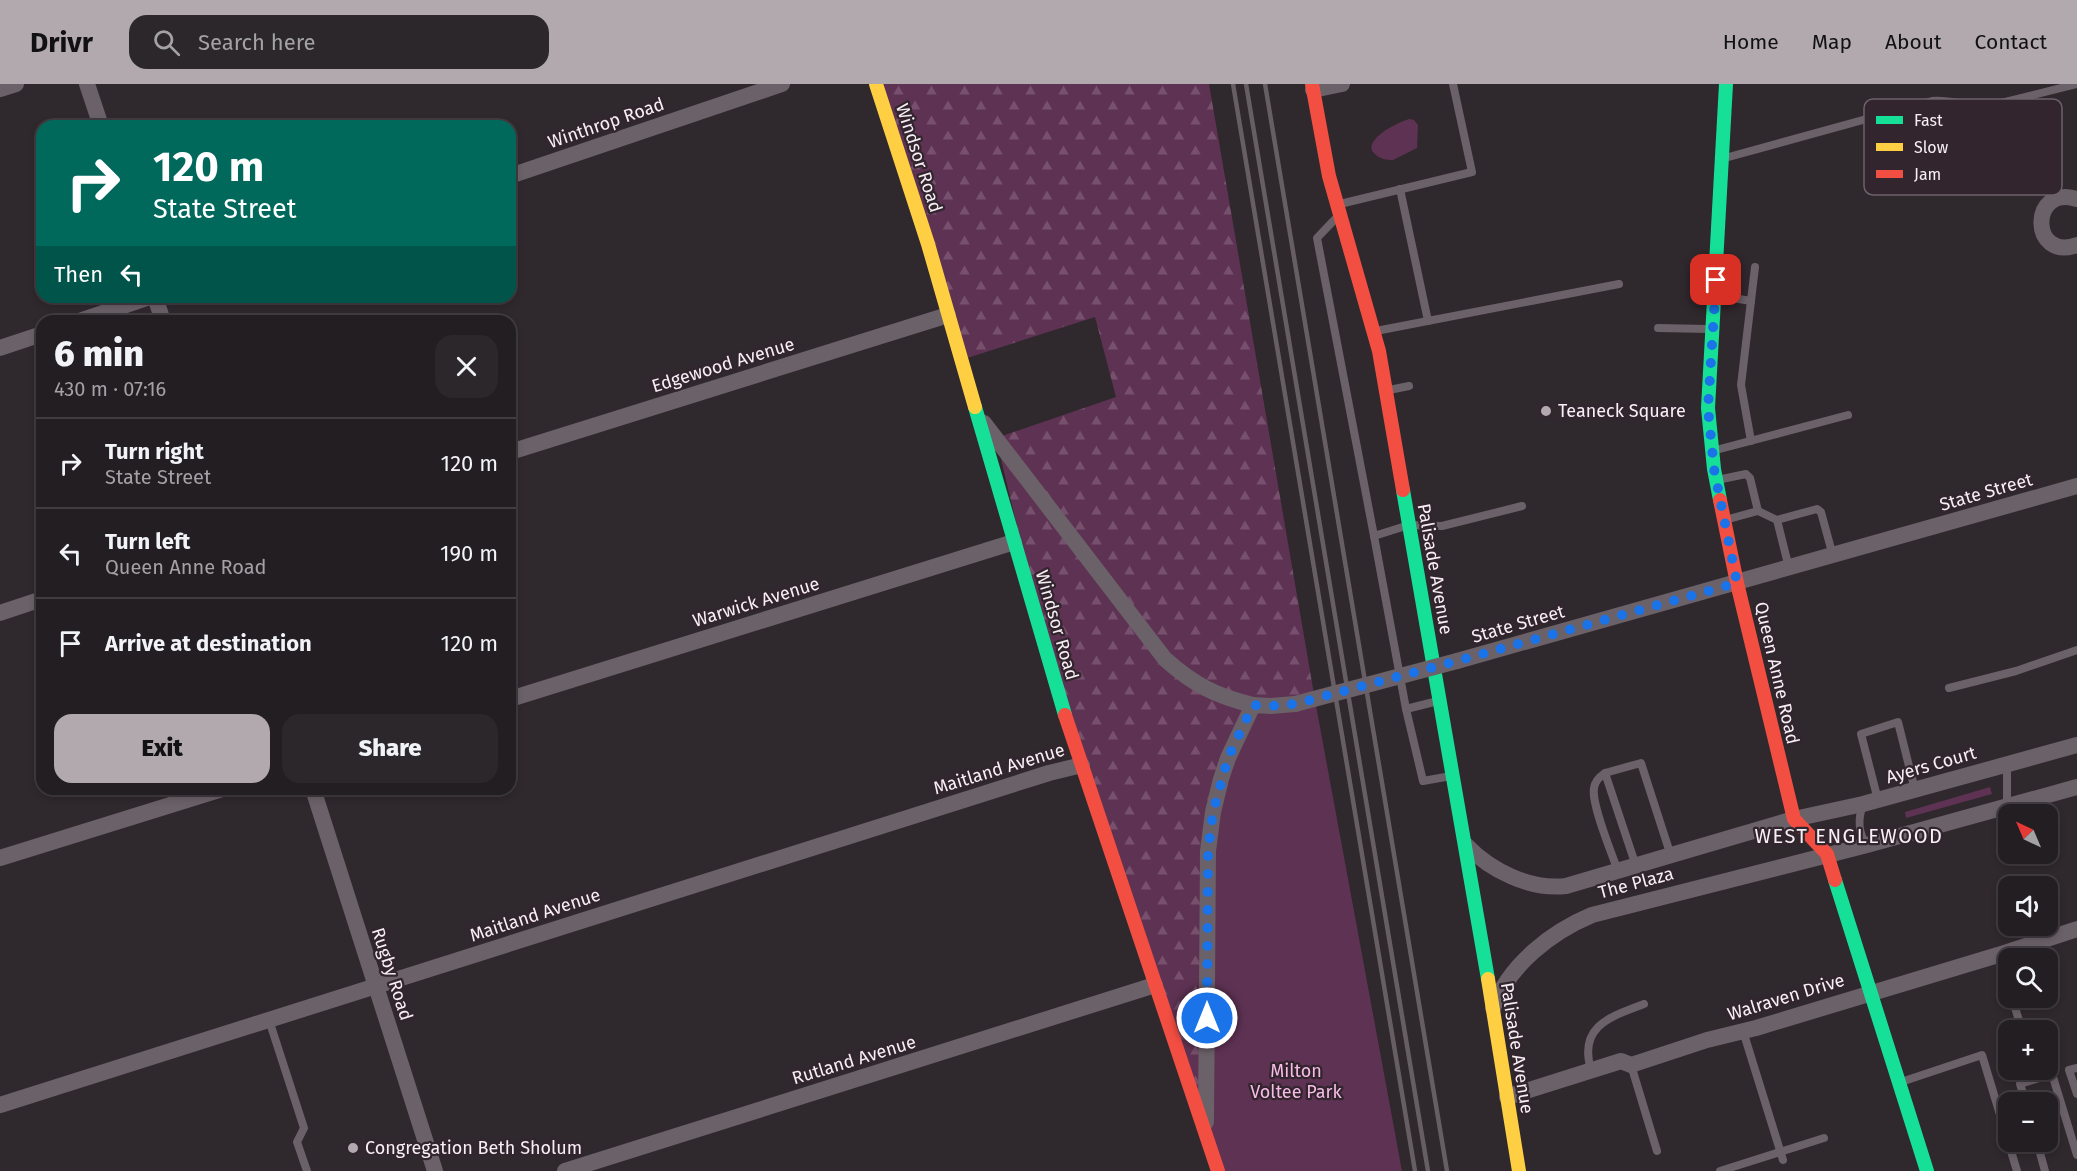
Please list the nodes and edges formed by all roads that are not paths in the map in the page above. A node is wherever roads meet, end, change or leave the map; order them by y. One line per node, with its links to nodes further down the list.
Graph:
1 (16, 84): 10 (street)
2 (87, 84): 12 (street)
3 (782, 84): 15 (street, Winthrop Road)
4 (876, 84): 26 (street, Windsor Road)
5 (1342, 84): 9 (street)
6 (1453, 84): 16 (lane)
7 (1726, 84): 14 (street, Queen Anne Road)
8 (2077, 84): 11 (lane)
9 (1313, 87): 18 (street, Palisade Avenue)
10 (0, 89)
11 (2017, 99)
12 (99, 120)
13 (1864, 120): 14 (lane)
14 (1722, 159): 22 (street, Queen Anne Road)
15 (516, 174)
16 (1400, 189): 18 (lane); 27 (lane)
17 (2077, 199): 19 (street)
18 (1338, 209): 30 (street, Palisade Avenue); 47 (lane)
19 (2076, 248)
20 (1755, 267): 23 (lane)
21 (1619, 284): 27 (lane)
22 (1715, 295): 23 (lane); 29 (street, Queen Anne Road)
23 (1751, 301): 37 (lane)
24 (132, 303): 25 (street)
25 (97, 315)
26 (948, 315): 35 (street, Windsor Road); 38 (street, Edgewood Avenue)
27 (1428, 321): 30 (lane)
28 (1658, 328): 29 (lane)
29 (1713, 329): 39 (street, Queen Anne Road)
30 (1373, 332): 34 (street, Palisade Avenue)
31 (36, 336): 32 (street)
32 (0, 348)
33 (1409, 386): 34 (lane)
34 (1386, 391): 46 (street, Palisade Avenue)
35 (976, 413): 48 (street, Windsor Road); 58 (street, State Street)
36 (1848, 415): 37 (lane)
37 (1751, 441): 39 (lane)
38 (516, 450)
39 (1712, 451): 40 (street, Queen Anne Road)
40 (1716, 480): 43 (lane); 44 (street, Queen Anne Road)
41 (2077, 486): 49 (street, State Street)
42 (1522, 506): 46 (lane)
43 (1758, 511): 44 (lane); 45 (lane)
44 (1724, 520): 51 (street, Queen Anne Road)
45 (1777, 520): 49 (lane); 50 (lane)
46 (1409, 525): 47 (lane); 57 (street, Palisade Avenue)
47 (1374, 536): 59 (lane)
48 (1014, 542): 56 (street, Warwick Avenue); 62 (street, Windsor Road)
49 (1833, 556): 50 (street, State Street)
50 (1789, 568): 51 (street, State Street)
51 (1737, 583): 58 (street, State Street, bridge); 73 (street, Queen Anne Road)
52 (36, 601): 53 (street)
53 (0, 613)
54 (2077, 650): 55 (lane)
55 (1949, 688)
56 (516, 697)
57 (1441, 700): 59 (lane); 64 (street, Palisade Avenue)
58 (1253, 705): 101 (street)
59 (1406, 709): 64 (lane)
60 (2077, 745): 61 (street, Ayers Court)
61 (2007, 764): 66 (street, Ayers Court); 70 (lane)
62 (1082, 765): 84 (street, Windsor Road); 85 (street, Maitland Avenue)
63 (1605, 773): 77 (lane); 79 (lane); 80 (lane)
64 (1454, 775): 74 (street, Palisade Avenue)
65 (2077, 788): 71 (street)
66 (1915, 790): 69 (street, Ayers Court); 69 (lane)
67 (203, 795): 78 (street)
68 (315, 795): 85 (street, Rugby Road)
69 (1871, 802): 73 (street, Ayers Court); 75 (lane)
70 (2007, 804)
71 (2018, 804)
72 (1998, 809): 75 (street)
73 (1794, 819): 76 (street, Queen Anne Road); 77 (street, The Plaza)
74 (1466, 845): 80 (street, The Plaza); 88 (street, Palisade Avenue)
75 (1868, 845): 76 (street)
76 (1827, 854): 86 (street, Queen Anne Road); 88 (street, The Plaza)
77 (1671, 856): 79 (street, The Plaza)
78 (0, 858)
79 (1636, 866): 80 (street, The Plaza)
80 (1618, 872)
81 (2077, 929): 82 (street, Walraven Drive)
82 (2019, 948)
83 (1998, 955): 86 (street, Walraven Drive)
84 (1155, 985): 101 (street, Windsor Road); 109 (street, Rutland Avenue)
85 (376, 986): 89 (street, Maitland Avenue); 108 (street, Rugby Road)
86 (1870, 992): 90 (street, Walraven Drive); 94 (street, Queen Anne Road)
87 (1644, 1004): 93 (lane)
88 (1493, 1009): 99 (street, Palisade Avenue)
89 (269, 1020): 100 (street, Maitland Avenue); 107 (lane)
90 (1743, 1031): 91 (street, Walraven Drive); 106 (lane)
91 (1631, 1065): 93 (street, Walraven Drive); 103 (lane)
92 (2077, 1068): 98 (lane)
93 (1591, 1070): 99 (street, Walraven Drive)
94 (1900, 1083): 113 (street, Queen Anne Road); 114 (lane)
95 (2022, 1092): 96 (lane)
96 (2058, 1092)
97 (2058, 1093): 105 (lane)
98 (2077, 1094)
99 (1507, 1097): 111 (street, Palisade Avenue)
100 (0, 1105)
101 (1206, 1138): 110 (street, Windsor Road)
102 (1824, 1138): 106 (lane)
103 (1657, 1151)
104 (2040, 1152): 115 (lane)
105 (2077, 1155)
106 (1782, 1156): 112 (lane)
107 (307, 1171)
108 (435, 1171)
109 (565, 1171)
110 (1218, 1171)
111 (1519, 1171)
112 (1720, 1171)
113 (1926, 1171)
114 (2017, 1171)
115 (2045, 1171)

